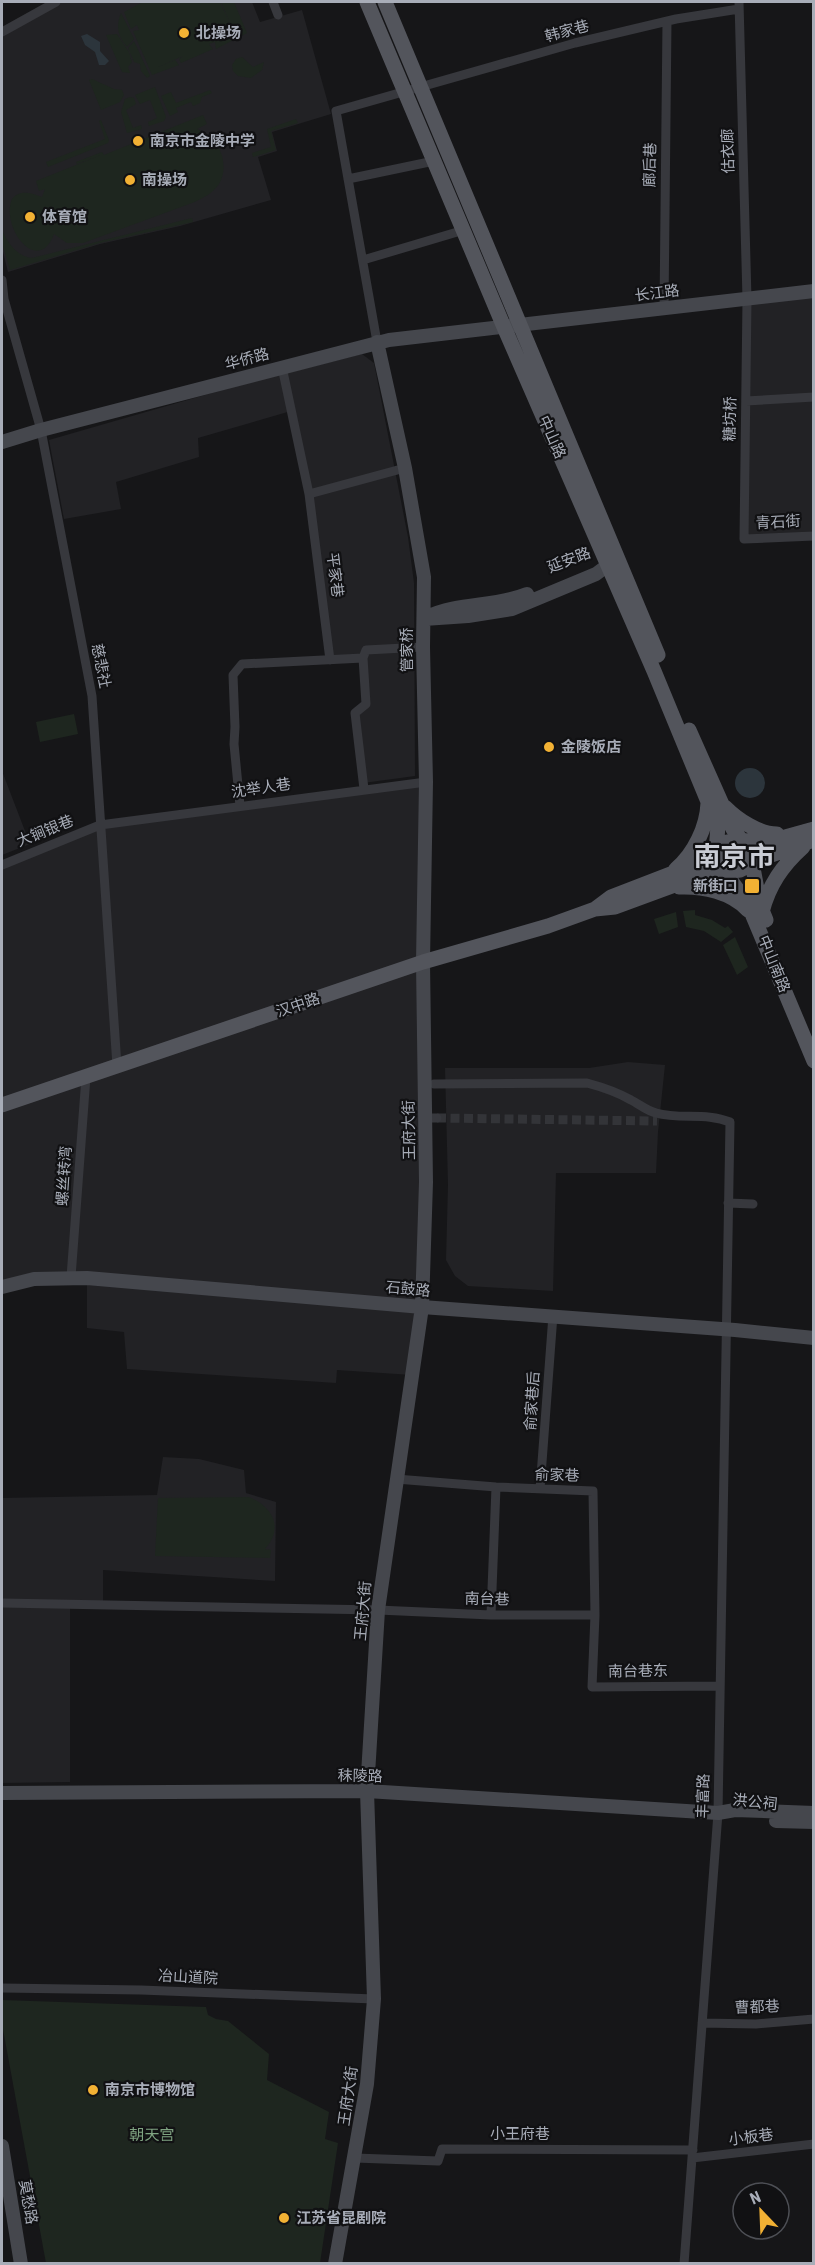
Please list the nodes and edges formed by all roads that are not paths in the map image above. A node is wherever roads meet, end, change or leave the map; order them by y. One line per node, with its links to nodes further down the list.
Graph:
1 (56, 2): 8 (street)
2 (273, 2): 6 (street)
3 (367, 2): 10 (main road, 中山路)
4 (385, 2): 9 (main road, 中山路)
5 (739, 5): 7 (street, 韩家巷); 17 (street, 估衣廊)
6 (278, 15)
7 (667, 21): 9 (street, 韩家巷); 18 (street, 廊后巷)
8 (2, 32)
9 (421, 87): 10 (street, 韩家巷); 19 (main road, 中山路)
10 (405, 92): 11 (main road, 中山路); 12 (street, 韩家巷)
11 (434, 161): 12 (street); 13 (main road, 中山路)
12 (348, 179): 14 (street)
13 (464, 230): 14 (street); 20 (main road, 中山路)
14 (363, 261): 21 (street)
15 (2, 280): 25 (street, 慈悲社)
16 (813, 291): 17 (street, 长江路)
17 (747, 299): 18 (street, 长江路); 24 (street, 糖坊桥)
18 (663, 309): 19 (street, 长江路)
19 (521, 325): 20 (street, 长江路); 38 (main road, 中山路)
20 (504, 327): 21 (street, 华侨路); 31 (main road, 中山路)
21 (377, 342): 22 (street, 华侨路); 27 (street, 管家桥)
22 (282, 367): 25 (street, 华侨路); 28 (street, 平家巷)
23 (813, 397): 24 (street)
24 (746, 401): 30 (street, 糖坊桥)
25 (41, 430): 26 (street, 华侨路); 40 (street, 慈悲社)
26 (2, 442)
27 (405, 468): 28 (street); 32 (street, 管家桥)
28 (309, 494): 35 (street, 平家巷)
29 (813, 536): 30 (street, 青石街)
30 (744, 539)
31 (608, 565): 32 (street, 延安路); 38 (main road, 中山路)
32 (424, 619): 33 (street, 管家桥)
33 (423, 646): 34 (street); 36 (street, 管家桥)
34 (363, 658): 35 (street); 37 (street)
35 (330, 660): 39 (street)
36 (426, 782): 37 (street, 沈举人巷); 47 (street, 管家桥)
37 (364, 789): 39 (street, 沈举人巷)
38 (713, 798): 41 (main road); 42 (main road, 中山路); 42 (main road, 中山路); 45 (main road)
39 (240, 806): 40 (street, 沈举人巷)
40 (100, 825): 43 (street, 大锏银巷); 50 (street, 慈悲社)
41 (810, 836): 42 (main road); 42 (main road); 46 (main road)
42 (737, 850): 44 (main road, 汉中路); 44 (main road, 中山路); 45 (main road, 汉中路); 46 (main road, 中山南路)
43 (2, 864)
44 (727, 872): 45 (main road, 汉中路); 46 (main road, 中山南路)
45 (668, 882): 46 (main road); 47 (main road, 汉中路)
46 (758, 914): 48 (main road, 中山南路); 49 (main road, 中山南路)
47 (423, 962): 50 (main road, 汉中路); 58 (street, 王府大街)
48 (813, 1033)
49 (813, 1061)
50 (117, 1066): 51 (main road, 汉中路)
51 (86, 1077): 53 (main road, 汉中路); 56 (street, 螺丝转湾)
52 (434, 1084): 54 (street, 丰富路)
53 (2, 1105)
54 (728, 1203): 55 (street); 60 (street, 丰富路)
55 (753, 1204)
56 (71, 1277): 57 (street, 石鼓路); 58 (street, 石鼓路)
57 (2, 1287)
58 (422, 1307): 59 (street, 石鼓路); 62 (street, 王府大街)
59 (553, 1315): 60 (street, 石鼓路); 64 (street, 俞家巷后)
60 (725, 1329): 61 (street, 石鼓路); 69 (street, 丰富路)
61 (813, 1338)
62 (396, 1479): 63 (street, 俞家巷); 66 (street, 王府大街)
63 (496, 1487): 64 (street, 俞家巷); 67 (street)
64 (540, 1489): 68 (street, 俞家巷)
65 (2, 1603): 66 (street, 南台巷)
66 (378, 1610): 67 (street, 南台巷); 70 (street, 王府大街)
67 (491, 1615): 68 (street, 南台巷)
68 (595, 1615): 69 (street, 南台巷东)
69 (720, 1686): 72 (street, 丰富路)
70 (367, 1791): 71 (street, 秣陵路); 72 (street, 秣陵路); 76 (street, 王府大街)
71 (2, 1793)
72 (718, 1813): 73 (street, 洪公祠); 74 (street, 洪公祠); 78 (street, 丰富路)
73 (813, 1813)
74 (813, 1822)
75 (2, 1988): 76 (street, 冶山道院)
76 (374, 1999): 82 (street, 王府大街)
77 (813, 2019): 78 (street, 曹都巷)
78 (702, 2023): 81 (street, 丰富路)
79 (813, 2144): 81 (street, 小板巷)
80 (2, 2146): 83 (street, 莫愁路)
81 (692, 2154): 82 (street, 小王府巷); 85 (street, 丰富路)
82 (355, 2158): 84 (street, 王府大街)
83 (21, 2264)
84 (335, 2264)
85 (684, 2264)

